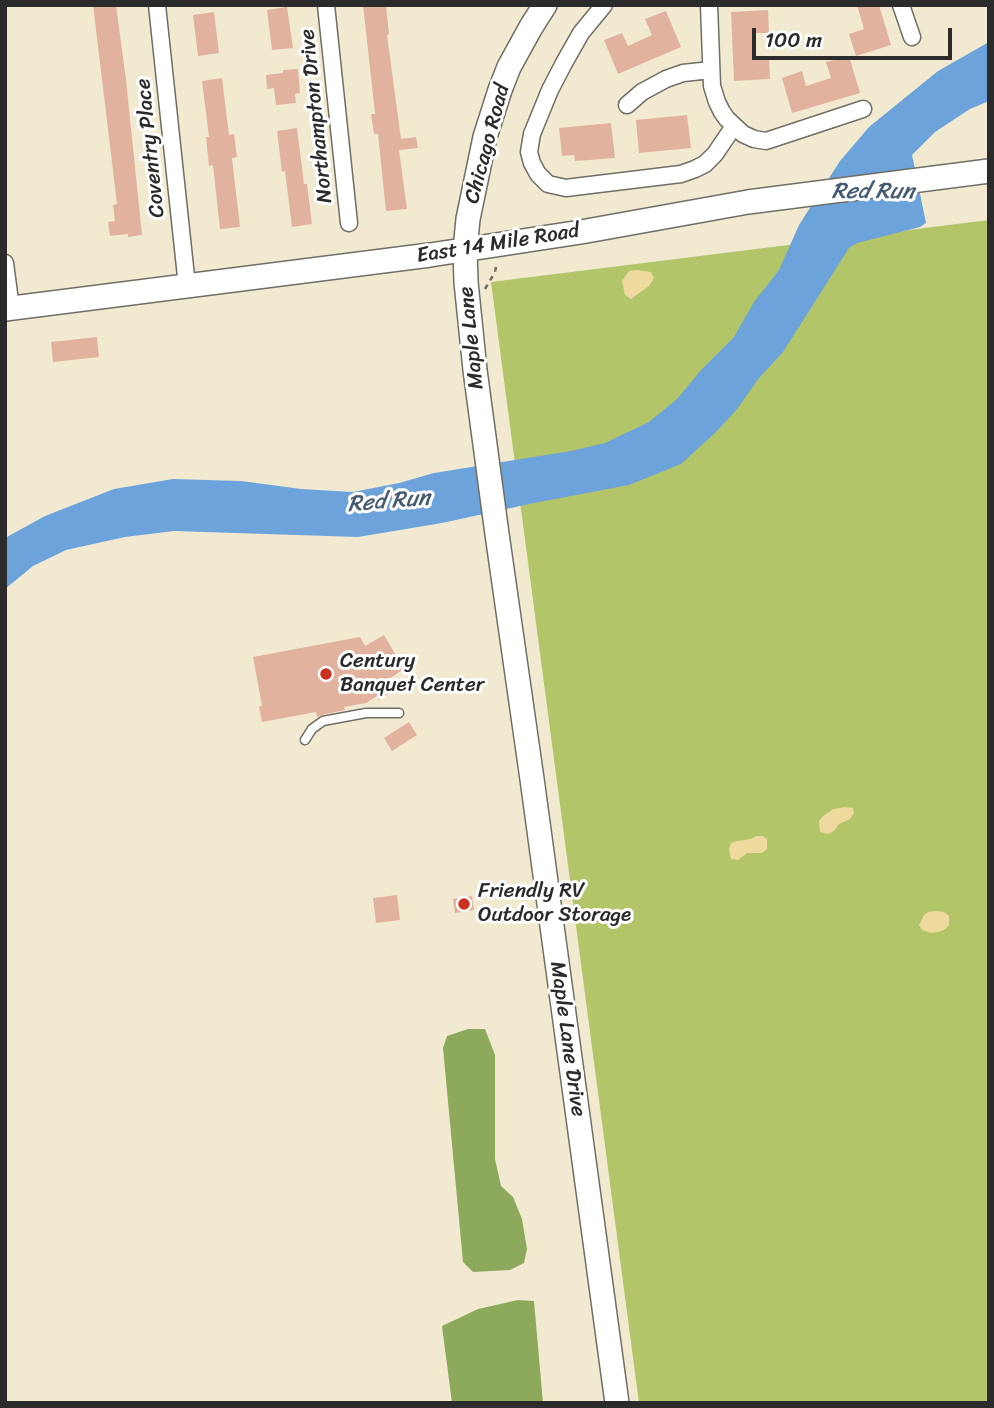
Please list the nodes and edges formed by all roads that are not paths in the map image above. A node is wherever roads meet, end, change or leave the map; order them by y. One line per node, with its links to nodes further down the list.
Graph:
1 (157, 5): 16 (street, Coventry Place)
2 (326, 5): 13 (street, Northampton Drive)
3 (545, 5): 14 (main road, Chicago Road)
4 (604, 5): 11 (street)
5 (709, 5): 8 (street)
6 (901, 5): 7 (street)
7 (912, 37)
8 (711, 70): 9 (street); 11 (street)
9 (627, 105)
10 (863, 110): 11 (street)
11 (734, 126)
12 (981, 172): 14 (main road, East 14 Mile Road)
13 (349, 223)
14 (465, 250): 16 (main road, East 14 Mile Road); 18 (main road, Maple Lane)
15 (5, 263): 17 (street)
16 (187, 286): 17 (main road, East 14 Mile Road)
17 (8, 309)
18 (482, 426): 21 (main road, Maple Lane Drive)
19 (399, 713): 20 (lane)
20 (304, 740)
21 (617, 1403)

